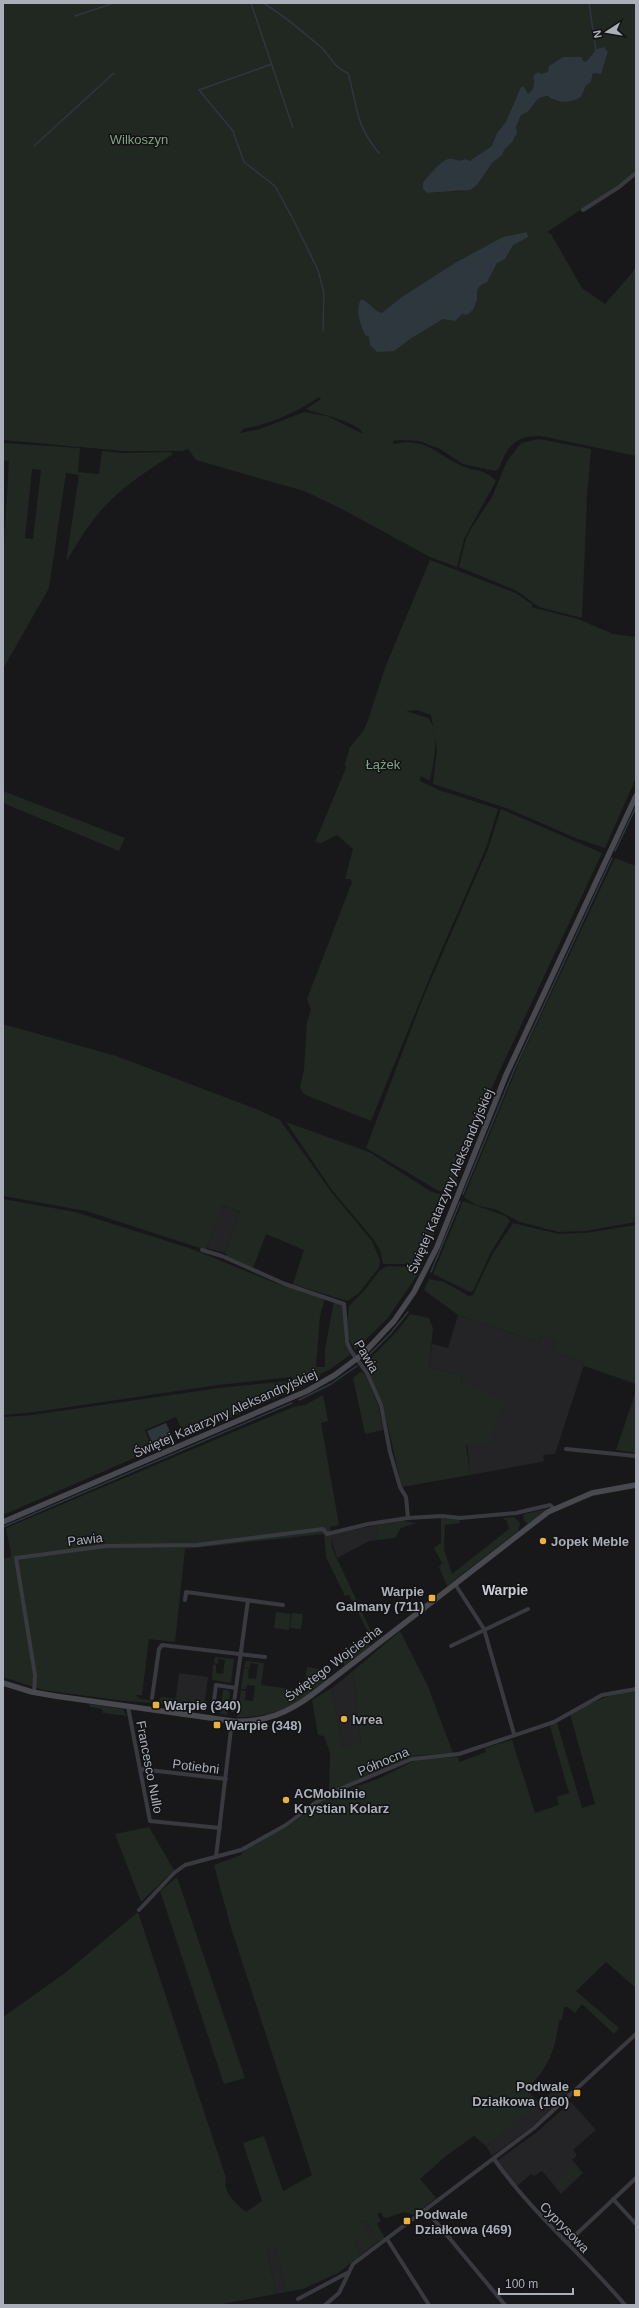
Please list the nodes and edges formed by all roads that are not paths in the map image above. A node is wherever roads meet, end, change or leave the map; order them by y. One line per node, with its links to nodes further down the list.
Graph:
1 (636, 173): 2 (street)
2 (583, 210)
3 (636, 796): 5 (street, Świętej Katarzyny Aleksandryjskiej)
4 (202, 1250): 5 (street, Pawia)
5 (356, 1359): 10 (street, Pawia); 11 (street, Świętej Katarzyny Aleksandryjskiej)
6 (566, 1449): 7 (street)
7 (636, 1456)
8 (636, 1485): 9 (street, Świętego Wojciecha)
9 (554, 1509): 10 (street); 12 (street, Świętego Wojciecha)
10 (408, 1518): 24 (street, Pawia)
11 (3, 1522)
12 (455, 1584): 17 (street); 29 (street, Świętego Wojciecha)
13 (185, 1600): 14 (street)
14 (248, 1600): 15 (street); 19 (street)
15 (283, 1605)
16 (528, 1609): 17 (street)
17 (484, 1630): 18 (street); 30 (street)
18 (450, 1646)
19 (240, 1654): 20 (street); 22 (street); 25 (street)
20 (265, 1657)
21 (3, 1683): 24 (street, Świętego Wojciecha)
22 (236, 1688): 27 (street); 28 (street)
23 (636, 1689): 30 (street, Północna)
24 (34, 1693): 26 (street, Świętego Wojciecha)
25 (152, 1698)
26 (128, 1707): 29 (street, Świętego Wojciecha); 31 (street, Francesco Nullo)
27 (213, 1708)
28 (233, 1710)
29 (232, 1721): 32 (street)
30 (514, 1734): 34 (street, Północna)
31 (140, 1769): 32 (street, Potiebni); 33 (street, Francesco Nullo)
32 (226, 1780): 33 (street)
33 (220, 1828): 34 (street)
34 (216, 1857): 35 (street, Północna)
35 (139, 1910)
36 (636, 2034): 37 (street)
37 (494, 2159): 40 (street); 43 (street, Cyprysowa)
38 (636, 2178): 39 (street)
39 (613, 2199): 41 (street); 43 (street)
40 (426, 2210): 42 (street); 48 (street)
41 (636, 2224)
42 (387, 2239): 44 (street); 47 (street)
43 (567, 2243): 49 (street, Cyprysowa)
44 (347, 2273): 45 (street); 46 (street)
45 (298, 2299)
46 (325, 2305)
47 (429, 2305)
48 (505, 2305)
49 (625, 2305)

